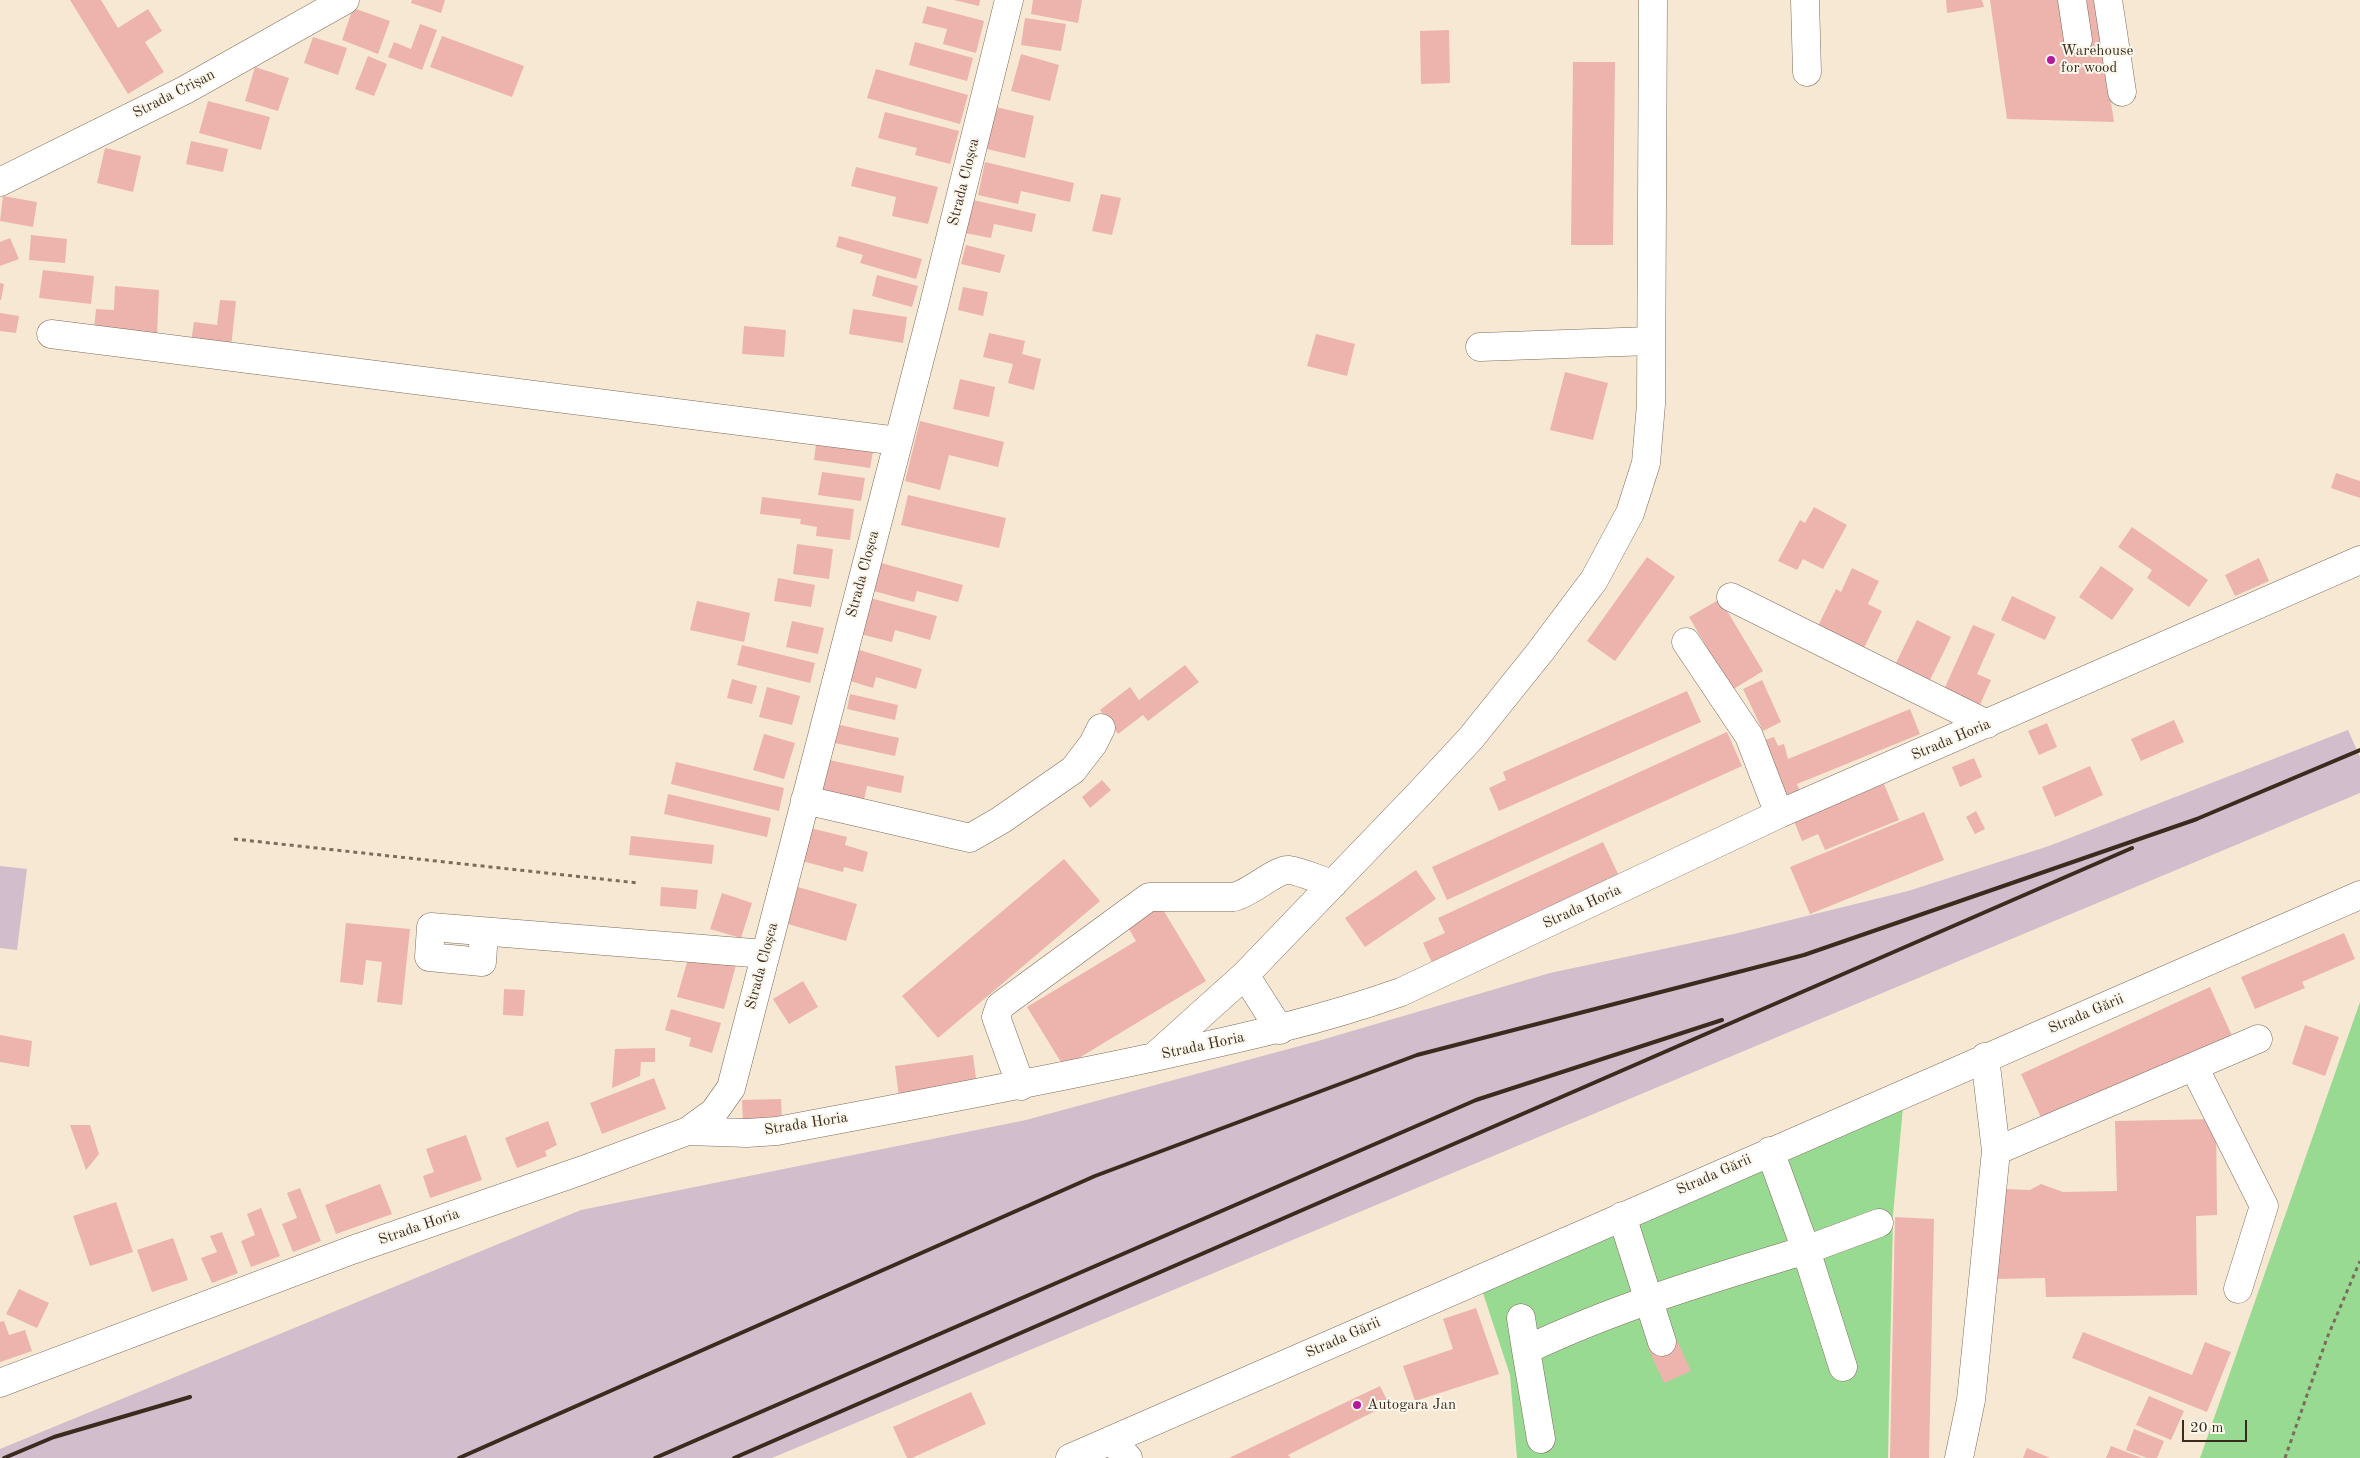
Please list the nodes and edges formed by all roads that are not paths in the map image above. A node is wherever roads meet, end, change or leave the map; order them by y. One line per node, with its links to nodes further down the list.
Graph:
1 (345, 0): 10 (street, Strada Crișan)
2 (1009, 0): 14 (street, Strada Cloșca)
3 (1653, 0): 12 (street)
4 (1805, 0): 8 (street)
5 (2072, 0): 7 (street)
6 (2108, 0): 9 (street)
7 (2078, 40)
8 (1807, 72)
9 (2122, 92)
10 (0, 182)
11 (51, 334): 14 (street)
12 (1650, 341): 13 (street); 22 (street)
13 (1480, 347)
14 (898, 441): 20 (street, Strada Cloșca)
15 (2360, 560): 18 (street, Strada Horia)
16 (1731, 597): 18 (street)
17 (1686, 642): 21 (street)
18 (1987, 724): 21 (street, Strada Horia)
19 (1101, 728): 20 (street)
20 (805, 800): 25 (street, Strada Cloșca)
21 (1779, 814): 27 (street, Strada Horia)
22 (1333, 884): 26 (street); 32 (street)
23 (2360, 895): 30 (street, Strada Gării)
24 (484, 932): 25 (street)
25 (766, 954): 33 (street, Strada Cloșca)
26 (1245, 975): 27 (street); 29 (street)
27 (1280, 1030): 29 (street, Strada Horia)
28 (2258, 1039): 31 (street)
29 (1154, 1057): 32 (street, Strada Horia)
30 (1985, 1057): 34 (street, Strada Gării); 35 (street)
31 (2194, 1067): 35 (street); 39 (street)
32 (1021, 1086): 33 (street, Strada Horia)
33 (688, 1130): 45 (street, Strada Horia)
34 (1770, 1151): 36 (street, Strada Gării); 38 (street)
35 (1996, 1151): 49 (street)
36 (1622, 1216): 40 (street); 47 (street, Strada Gării)
37 (1879, 1223): 38 (street)
38 (1806, 1250): 40 (street); 44 (street)
39 (2238, 1289)
40 (1648, 1299): 42 (street); 43 (street)
41 (1521, 1318): 43 (street)
42 (1662, 1342)
43 (1526, 1350): 46 (street)
44 (1843, 1367)
45 (0, 1383)
46 (1541, 1439)
47 (1120, 1449): 48 (street, Strada Gării)
48 (1070, 1458)
49 (1959, 1458)

